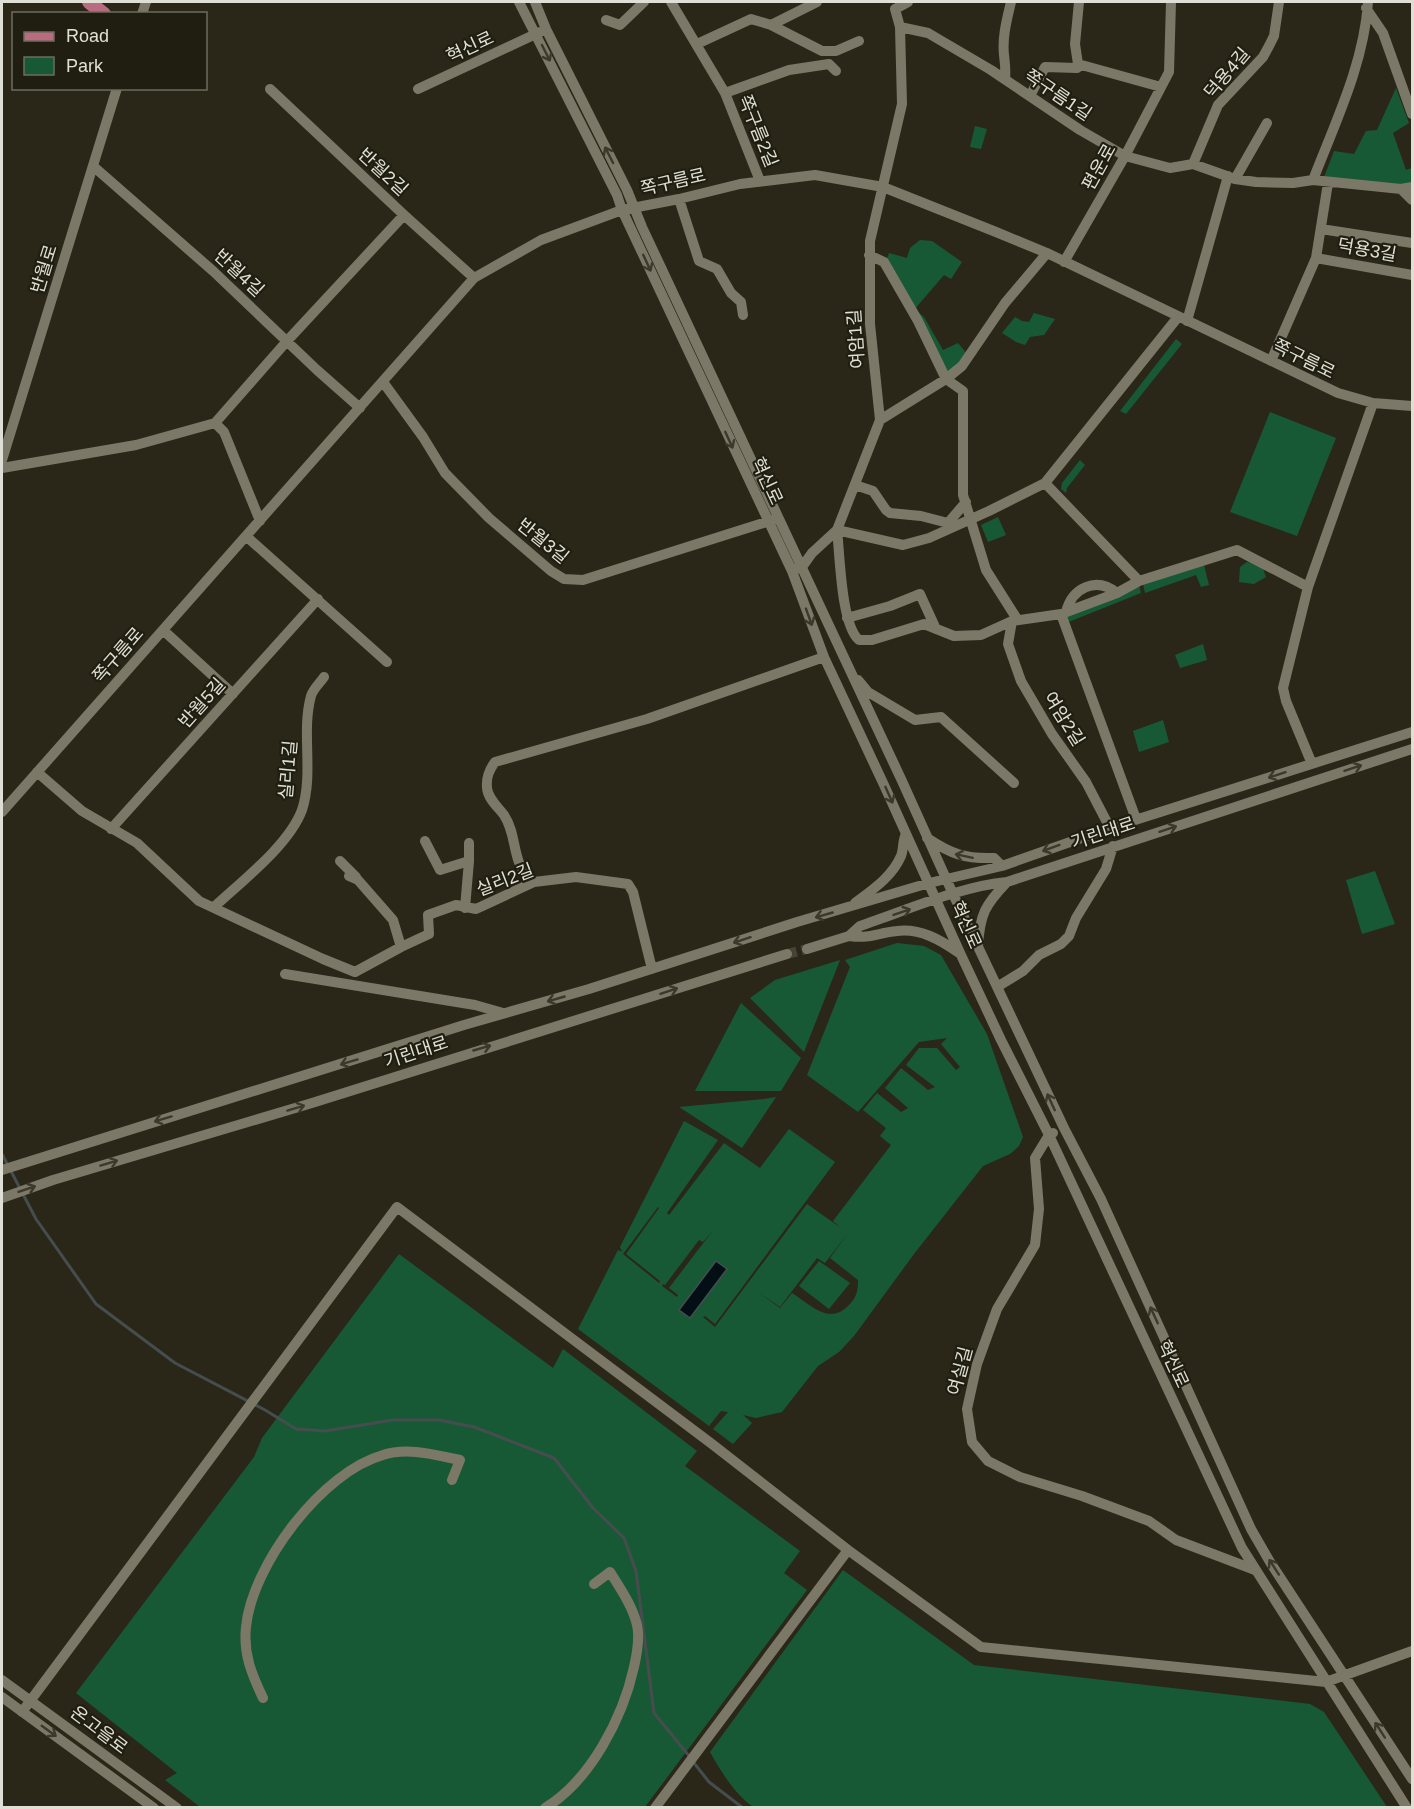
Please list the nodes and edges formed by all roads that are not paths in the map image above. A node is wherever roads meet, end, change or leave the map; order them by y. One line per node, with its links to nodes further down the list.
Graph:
1 (89, 2): 15 (main road)
2 (519, 2): 19 (street, 혁신로)
3 (535, 2): 19 (street, 혁신로)
4 (644, 2): 16 (street)
5 (671, 2): 21 (street, 쪽구름2길)
6 (817, 2): 17 (street)
7 (908, 2): 13 (street)
8 (1011, 2): 24 (street, 쪽구름1길)
9 (1079, 2): 22 (street)
10 (1173, 2): 25 (street, 편운로)
11 (1279, 2): 34 (street, 덕용4길)
12 (1362, 2): 14 (street)
13 (893, 5): 18 (street)
14 (1368, 7): 31 (street); 37 (street)
15 (102, 12)
16 (606, 20)
17 (771, 25): 20 (street); 21 (street)
18 (900, 27): 24 (street, 쪽구름1길); 40 (street)
19 (541, 32): 27 (street, 혁신로); 45 (street, 혁신로, one-way to 19); 46 (street, 혁신로, one-way to 46)
20 (859, 41)
21 (697, 44): 29 (street, 쪽구름2길)
22 (1078, 64): 25 (street); 30 (street)
23 (836, 71): 29 (street, 쪽구름2길)
24 (1005, 79): 30 (street, 쪽구름1길)
25 (1161, 87): 33 (street, 편운로)
26 (270, 89): 47 (street, 반월2길)
27 (418, 89)
28 (116, 90): 35 (street, 반월로)
29 (725, 93): 38 (street, 쪽구름2길)
30 (1030, 96): 33 (street, 쪽구름1길)
31 (1413, 114)
32 (1268, 123): 36 (street)
33 (1125, 156): 34 (street); 53 (street, 편운로)
34 (1193, 164): 36 (street)
35 (93, 166): 58 (street, 반월4길); 67 (street, 반월로)
36 (1232, 177): 37 (street); 57 (street)
37 (1313, 180): 39 (street)
38 (760, 181): 40 (street, 쪽구름로); 43 (street, 쪽구름로)
39 (1328, 183): 42 (street); 48 (street, 덕용3길)
40 (883, 187): 50 (street, 쪽구름로); 51 (street, 여암1길)
41 (1413, 187): 42 (street)
42 (1401, 189): 44 (street)
43 (679, 199): 45 (street, 쪽구름로); 56 (street)
44 (1413, 200)
45 (634, 208): 46 (street, 쪽구름로); 73 (street, 혁신로)
46 (622, 210): 55 (street, 쪽구름로); 73 (street, 혁신로, one-way to 73)
47 (404, 215): 55 (street, 반월2길); 58 (street)
48 (1321, 229): 49 (street, 덕용3길); 52 (street, 덕용3길)
49 (1413, 243)
50 (1047, 254): 53 (street, 쪽구름로); 60 (street)
51 (869, 255): 60 (street); 65 (street, 여암1길)
52 (1316, 258): 54 (street, 덕용3길); 59 (street, 덕용3길)
53 (1064, 262): 57 (street, 쪽구름로)
54 (1413, 275)
55 (474, 278): 61 (street, 쪽구름로)
56 (743, 315)
57 (1182, 319): 59 (street, 쪽구름로); 69 (street)
58 (287, 341): 64 (street, 반월4길); 66 (street)
59 (1270, 361): 62 (street, 쪽구름로)
60 (946, 379): 65 (street); 71 (street)
61 (383, 382): 64 (street, 쪽구름로); 73 (street, 반월3길)
62 (1373, 403): 63 (street, 쪽구름로); 79 (street)
63 (1413, 406)
64 (360, 408): 74 (street, 쪽구름로)
65 (880, 420): 70 (street, 여암1길)
66 (215, 423): 68 (street); 74 (street)
67 (2, 460)
68 (2, 468)
69 (1045, 483): 72 (street); 78 (street)
70 (855, 485): 71 (street); 75 (street, 여암1길)
71 (966, 502): 72 (street)
72 (971, 519): 75 (street); 84 (street)
73 (773, 520): 77 (street, 혁신로)
74 (260, 521): 76 (street, 쪽구름로)
75 (837, 530): 77 (street, 여암1길); 83 (street, 여암1길)
76 (246, 536): 81 (street); 86 (street, 쪽구름로)
77 (797, 569): 87 (street, 혁신로, one-way to 87); 90 (street, 혁신로)
78 (1139, 581): 79 (street); 80 (street)
79 (1308, 586): 94 (street)
80 (1116, 593): 82 (street); 82 (street)
81 (318, 599): 88 (street); 91 (street, 반월5길)
82 (1063, 613): 84 (street); 98 (street, 기린대로)
83 (846, 615): 85 (street); 85 (street)
84 (1015, 620): 85 (street); 99 (street, 여암2길)
85 (936, 628)
86 (163, 630): 91 (street); 95 (street, 쪽구름로)
87 (824, 657): 101 (street, 혁신로, one-way to 101); 110 (street)
88 (387, 662)
89 (324, 677): 115 (street, 실리1길)
90 (854, 681): 96 (street); 102 (street, 혁신로)
91 (233, 694): 100 (street, 반월5길)
92 (1413, 732): 94 (street, 기린대로)
93 (1413, 749): 105 (street, 기린대로, one-way to 93)
94 (1312, 764): 98 (street, 기린대로, one-way to 98)
95 (37, 772): 97 (street, 쪽구름로); 100 (street)
96 (1014, 783)
97 (2, 812)
98 (1136, 819): 99 (street, 기린대로)
99 (1110, 828): 108 (street, 기린대로, one-way to 108)
100 (111, 829): 115 (street)
101 (906, 834): 112 (street, 혁신로); 116 (street)
102 (926, 837): 108 (street, one-way to 102); 109 (street, 혁신로)
103 (425, 841): 107 (street, 실리2길)
104 (469, 843): 107 (street, 실리2길)
105 (1113, 846): 111 (street, 기린대로); 128 (street)
106 (340, 861): 120 (street)
107 (470, 861): 117 (street, 실리2길)
108 (1002, 866): 109 (street, 기린대로)
109 (946, 879): 112 (street, 기린대로); 113 (street, 혁신로)
110 (534, 882): 117 (street, 실리2길); 124 (street, 실리2길)
111 (1007, 882): 113 (street, 기린대로); 119 (street)
112 (929, 883): 114 (street, 혁신로); 116 (street, 기린대로)
113 (953, 894): 114 (street, 기린대로); 119 (street, 혁신로)
114 (937, 900): 118 (street, 기린대로, one-way to 114); 123 (street, 혁신로)
115 (214, 907): 125 (street)
116 (850, 907): 124 (street, 기린대로, one-way to 124)
117 (465, 908): 120 (street, 실리2길)
118 (849, 936): 121 (street, 기린대로); 123 (street)
119 (978, 946): 128 (street, 혁신로)
120 (401, 947): 125 (street, 실리2길)
121 (807, 949)
122 (787, 954): 133 (street, 기린대로, one-way to 122)
123 (961, 955): 131 (street, 혁신로)
124 (652, 969): 129 (street, 기린대로, one-way to 129)
125 (355, 972): 127 (street)
126 (285, 974): 127 (street)
127 (353, 984): 129 (street)
128 (997, 987): 130 (street, 혁신로, one-way to 128)
129 (503, 1013): 132 (street, 기린대로, one-way to 132)
130 (1064, 1128): 131 (street); 139 (street, 혁신로, one-way to 130)
131 (1049, 1135): 136 (street, 혁신로); 136 (street, 여실길)
132 (2, 1170)
133 (2, 1198)
134 (452, 1480): 142 (street)
135 (848, 1550): 141 (street); 144 (street); 150 (street)
136 (1255, 1570): 141 (street, 혁신로)
137 (594, 1584): 149 (street)
138 (1413, 1651): 139 (street)
139 (1345, 1676): 141 (street); 146 (street, 혁신로, one-way to 139)
140 (2, 1680): 144 (street, 온고을로)
141 (1326, 1682): 151 (street, 혁신로)
142 (263, 1698)
143 (2, 1699): 145 (street, 온고을로)
144 (31, 1700): 145 (street); 148 (street, 온고을로)
145 (22, 1712): 147 (street, 온고을로, one-way to 147)
146 (1413, 1779)
147 (154, 1808)
148 (177, 1808)
149 (545, 1808)
150 (655, 1808)
151 (1407, 1808)

